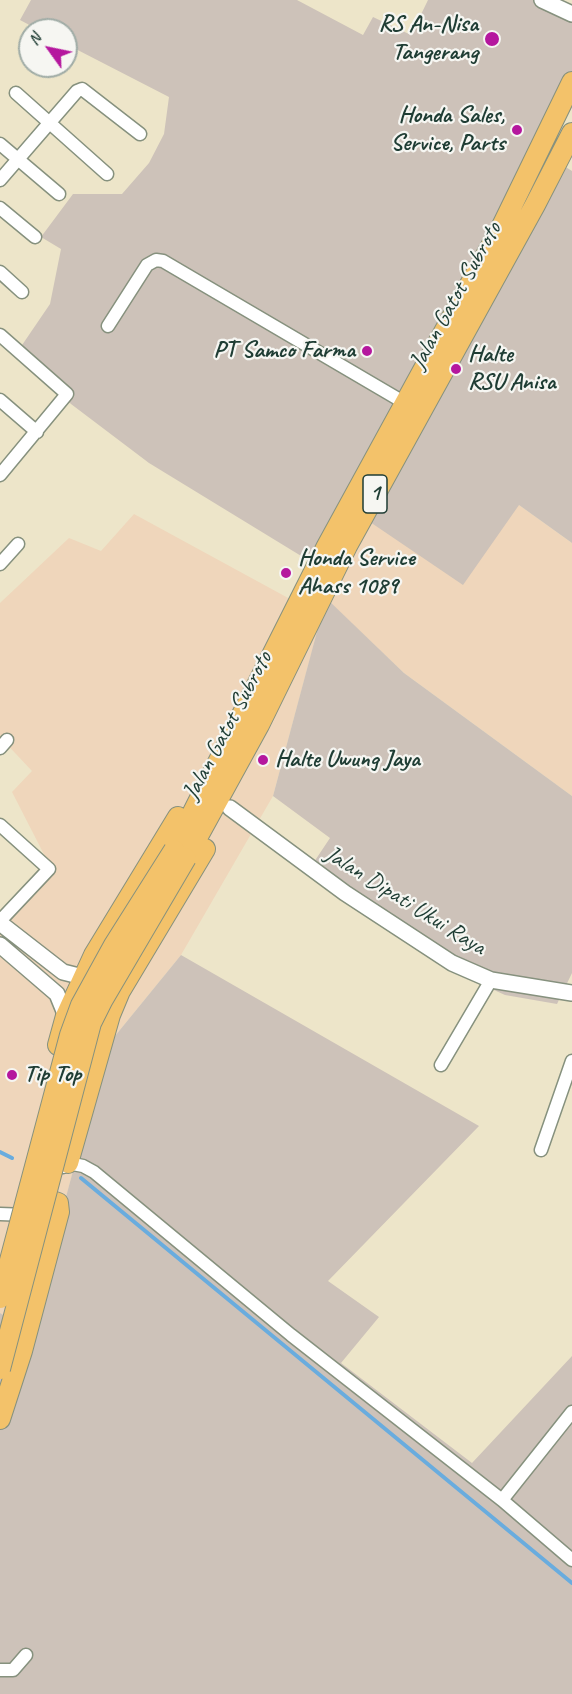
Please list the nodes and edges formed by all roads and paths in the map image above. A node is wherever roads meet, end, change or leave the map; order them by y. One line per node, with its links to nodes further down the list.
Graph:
1 (542, 0): 2 (street)
2 (572, 14)
3 (572, 82): 5 (highway, Jalan Gatot Subroto / 1)
4 (16, 93): 6 (street)
5 (567, 104): 21 (highway, Jalan Gatot Subroto / 1)
6 (49, 124): 7 (street); 10 (street); 11 (street)
7 (140, 134)
8 (572, 134): 26 (highway, Jalan Gatot Subroto / 1)
9 (0, 144): 10 (street)
10 (18, 160): 12 (street); 13 (street)
11 (107, 174)
12 (0, 180)
13 (58, 194)
14 (0, 208): 15 (street)
15 (35, 237)
16 (0, 272): 17 (street)
17 (22, 292)
18 (108, 326): 21 (street)
19 (0, 335): 22 (street)
20 (0, 400): 22 (street)
21 (405, 403): 26 (highway, Jalan Gatot Subroto / 1)
22 (37, 432): 23 (street)
23 (0, 475)
24 (18, 544): 25 (street)
25 (0, 564)
26 (229, 763): 27 (highway); 29 (highway, Jalan Gatot Subroto / 1); 32 (highway)
27 (230, 808): 33 (street, Jalan Dipati Ukui Raya); 40 (highway)
28 (0, 825): 30 (street)
29 (180, 854): 45 (highway, Jalan Gatot Subroto / 1, bridge); 46 (highway, Jalan Gatot Subroto / 1, bridge)
30 (0, 922): 32 (street)
31 (0, 945): 35 (street)
32 (82, 977): 35 (highway)
33 (491, 980): 34 (street, Jalan Dipati Ukui Raya); 37 (street)
34 (572, 993)
35 (66, 1016): 38 (highway)
36 (572, 1061): 39 (street)
37 (441, 1065)
38 (32, 1145): 41 (highway); 43 (highway)
39 (541, 1150)
40 (68, 1163): 41 (street); 49 (street)
41 (48, 1172): 42 (street)
42 (41, 1197): 43 (street); 48 (highway)
43 (6, 1212): 44 (highway)
44 (0, 1268)
45 (0, 1298)
46 (0, 1369)
47 (572, 1412): 49 (street)
48 (0, 1419)
49 (502, 1500): 50 (street)
50 (572, 1560)
51 (26, 1655): 52 (street)
52 (0, 1670)

